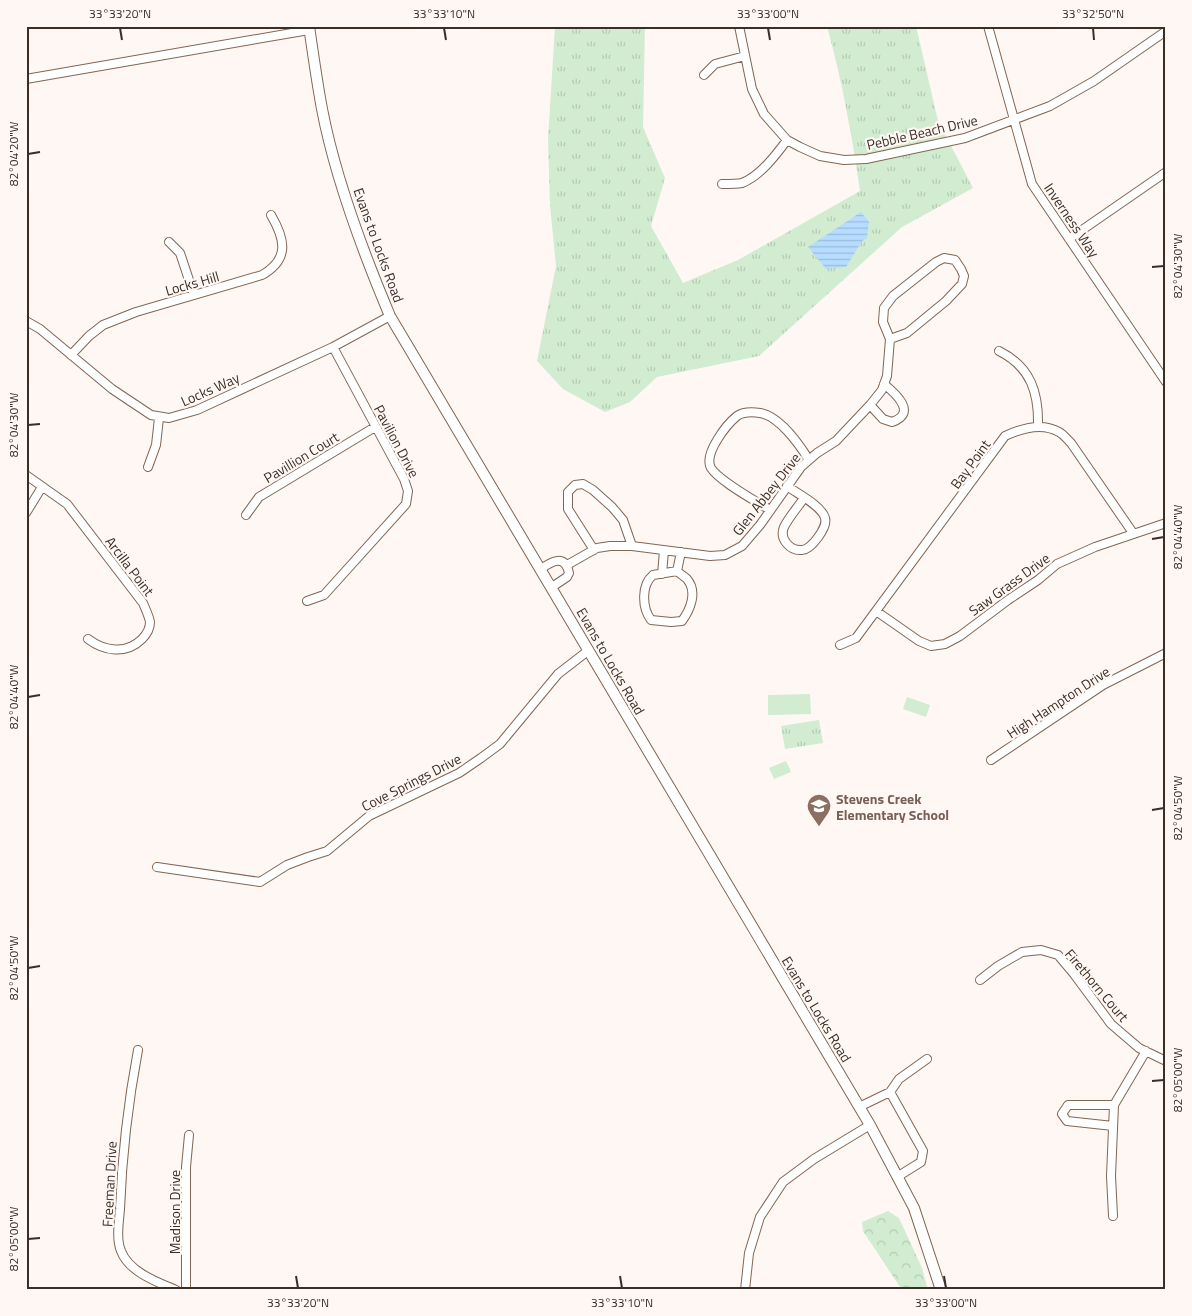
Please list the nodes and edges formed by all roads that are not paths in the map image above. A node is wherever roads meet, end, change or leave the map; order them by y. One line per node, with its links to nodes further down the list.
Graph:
1 (739, 26): 5 (street, Pebble Beach Drive)
2 (988, 26): 8 (street, Inverness Way)
3 (309, 28): 7 (street); 16 (street, Evans to Locks Road)
4 (1166, 31): 8 (street, Pebble Beach Drive)
5 (745, 56): 6 (street); 9 (street, Pebble Beach Drive)
6 (704, 75)
7 (26, 79)
8 (1015, 120): 9 (street, Pebble Beach Drive); 13 (street, Inverness Way)
9 (787, 140): 11 (street)
10 (1166, 172): 13 (street)
11 (722, 184)
12 (271, 215): 15 (street, Locks Hill)
13 (1069, 239): 22 (street, Inverness Way)
14 (169, 242): 15 (street)
15 (194, 295): 21 (street, Locks Hill)
16 (390, 316): 19 (street, Locks Way); 44 (street, Evans to Locks Road)
17 (26, 321): 21 (street)
18 (890, 339): 18 (street, Glen Abbey Drive); 23 (street, Glen Abbey Drive)
19 (333, 347): 25 (street, Locks Way); 26 (street, Pavilion Drive)
20 (999, 351): 27 (street)
21 (71, 354): 25 (street)
22 (1166, 382)
23 (884, 384): 24 (street, Glen Abbey Drive); 24 (street)
24 (870, 405): 28 (street, Glen Abbey Drive)
25 (159, 418): 29 (street)
26 (376, 427): 36 (street, Pavillion Court); 48 (street, Pavilion Drive)
27 (1038, 427): 38 (street, Bay Point); 49 (street, Bay Point)
28 (809, 460): 31 (street, Glen Abbey Drive); 34 (street)
29 (148, 467)
30 (26, 475): 32 (street, Arcilla Point)
31 (787, 486): 33 (street); 34 (street, Glen Abbey Drive)
32 (42, 487): 35 (street); 50 (street, Arcilla Point)
33 (804, 498): 33 (street)
34 (770, 510): 42 (street, Glen Abbey Drive)
35 (26, 513)
36 (246, 516)
37 (1166, 523): 38 (street, Saw Grass Drive)
38 (1134, 533): 49 (street, Saw Grass Drive)
39 (632, 546): 40 (street, Glen Abbey Drive); 40 (street); 41 (street, Glen Abbey Drive)
40 (594, 550): 43 (street, Glen Abbey Drive)
41 (664, 551): 42 (street, Glen Abbey Drive); 46 (street)
42 (681, 552): 45 (street)
43 (567, 565): 44 (street, Glen Abbey Drive); 47 (street)
44 (541, 569): 47 (street, Evans to Locks Road)
45 (677, 571): 46 (street); 46 (street)
46 (662, 574)
47 (552, 587): 52 (street, Evans to Locks Road)
48 (307, 601)
49 (876, 611): 51 (street, Bay Point)
50 (88, 639)
51 (840, 645)
52 (589, 650): 55 (street, Cove Springs Drive); 63 (street, Evans to Locks Road)
53 (1166, 653): 54 (street, High Hampton Drive)
54 (991, 760)
55 (158, 867)
56 (980, 980): 58 (street, Firethorn Court)
57 (138, 1050): 69 (street, Freeman Drive)
58 (1146, 1051): 60 (street, Firethorn Court); 62 (street)
59 (928, 1059): 61 (street)
60 (1166, 1061)
61 (890, 1092): 63 (street); 67 (street)
62 (1114, 1104): 65 (street); 65 (street)
63 (859, 1107): 64 (street, Evans to Locks Road)
64 (870, 1125): 67 (street, Evans to Locks Road); 71 (street)
65 (1113, 1126): 68 (street)
66 (189, 1135): 70 (street, Madison Drive)
67 (898, 1177): 72 (street, Evans to Locks Road)
68 (1113, 1216)
69 (176, 1290)
70 (186, 1290)
71 (745, 1290)
72 (941, 1290)

